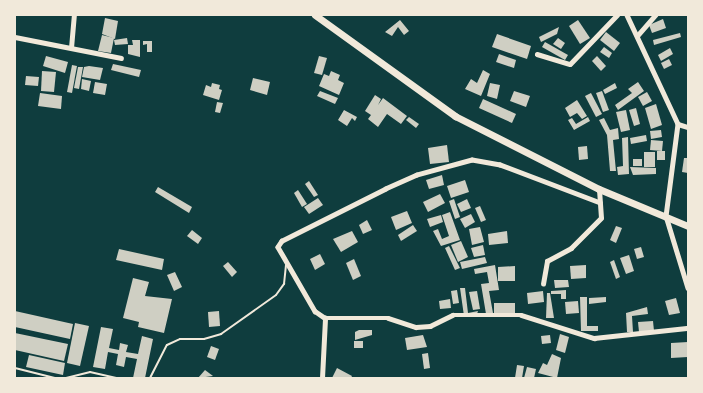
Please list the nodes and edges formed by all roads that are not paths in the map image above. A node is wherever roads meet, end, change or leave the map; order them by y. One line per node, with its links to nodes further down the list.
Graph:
1 (74, 15): 8 (street)
2 (315, 15): 13 (highway)
3 (618, 15): 9 (street)
4 (627, 15): 6 (street)
5 (655, 15): 6 (street)
6 (637, 36): 11 (street)
7 (15, 38): 8 (street)
8 (71, 48): 10 (street)
9 (537, 54)
10 (121, 58)
11 (678, 124): 12 (street); 15 (street)
12 (688, 127)
13 (599, 189): 14 (street); 15 (highway)
14 (600, 203): 17 (street); 18 (street)
15 (666, 216): 16 (highway); 19 (street)
16 (688, 226)
17 (286, 265): 20 (street); 26 (lane)
18 (543, 284)
19 (688, 288)
20 (326, 318): 21 (street); 27 (street)
21 (688, 328)
22 (15, 368): 23 (lane)
23 (55, 378)
24 (66, 378): 25 (lane)
25 (116, 378)
26 (150, 378)
27 (322, 378)

